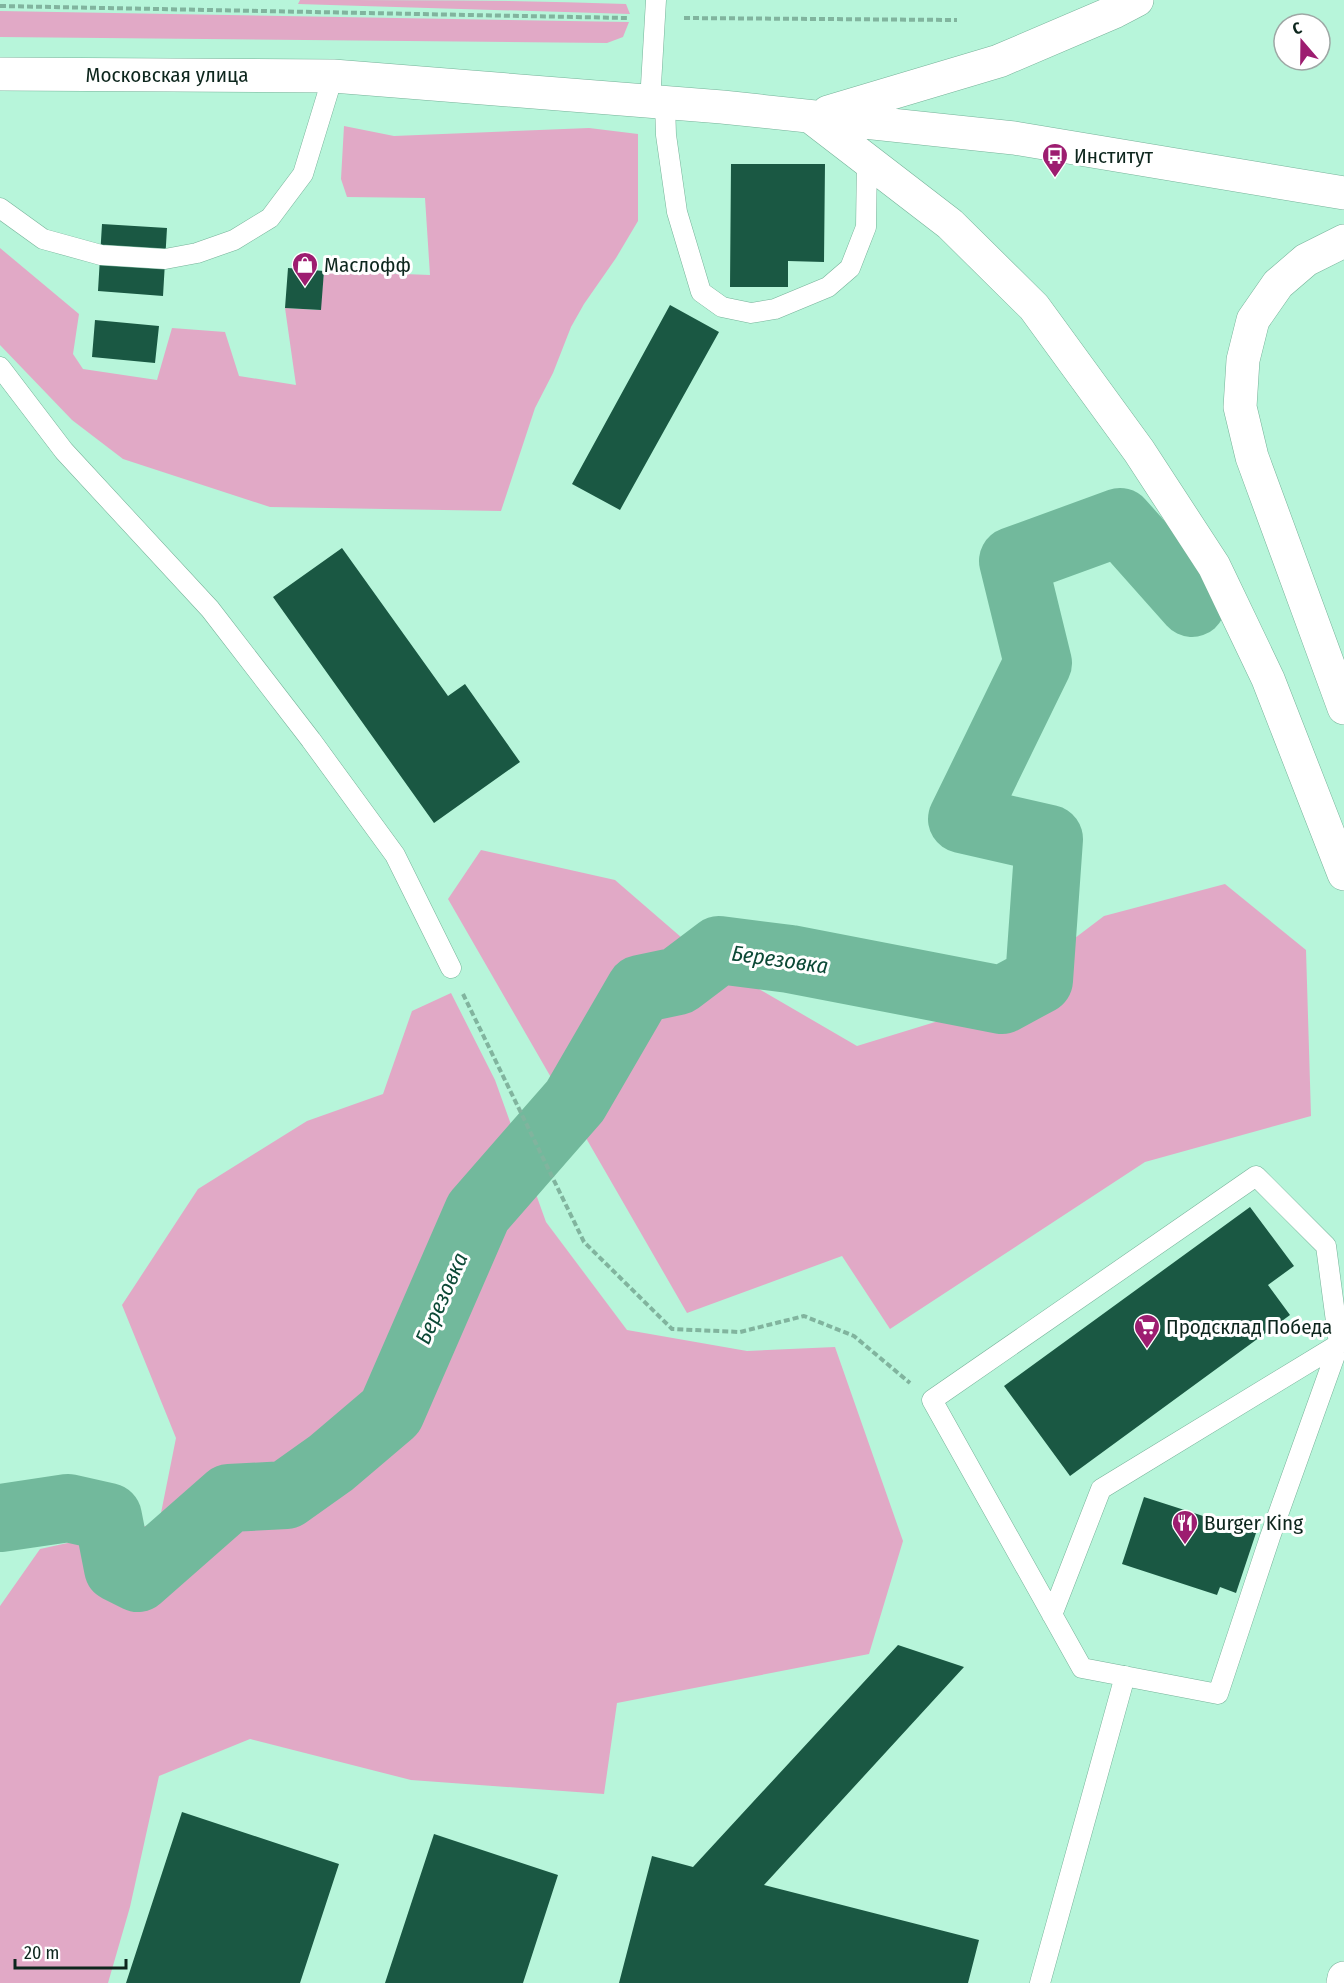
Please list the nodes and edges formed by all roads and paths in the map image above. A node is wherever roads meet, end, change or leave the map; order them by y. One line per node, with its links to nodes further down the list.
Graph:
1 (656, 0): 9 (lane)
2 (1137, 0): 10 (main road)
3 (0, 6): 4 (path)
4 (637, 18)
5 (683, 18): 6 (path)
6 (957, 20)
7 (0, 74): 8 (main road, Московская улица)
8 (333, 76): 9 (main road, Московская улица); 13 (lane)
9 (657, 102): 10 (main road, Московская улица); 11 (lane)
10 (812, 117): 11 (main road); 12 (main road, Московская улица)
11 (867, 160): 17 (main road)
12 (1344, 193)
13 (0, 208)
14 (1344, 241): 16 (main road)
15 (0, 367): 18 (lane)
16 (1344, 708)
17 (1344, 874)
18 (451, 968): 20 (path)
19 (1339, 1344): 20 (lane); 21 (lane); 22 (lane)
20 (932, 1400): 21 (lane)
21 (1052, 1615): 22 (lane)
22 (1125, 1676): 24 (lane)
23 (1344, 1978): 25 (main road)
24 (1040, 1983)
25 (1342, 1983)

